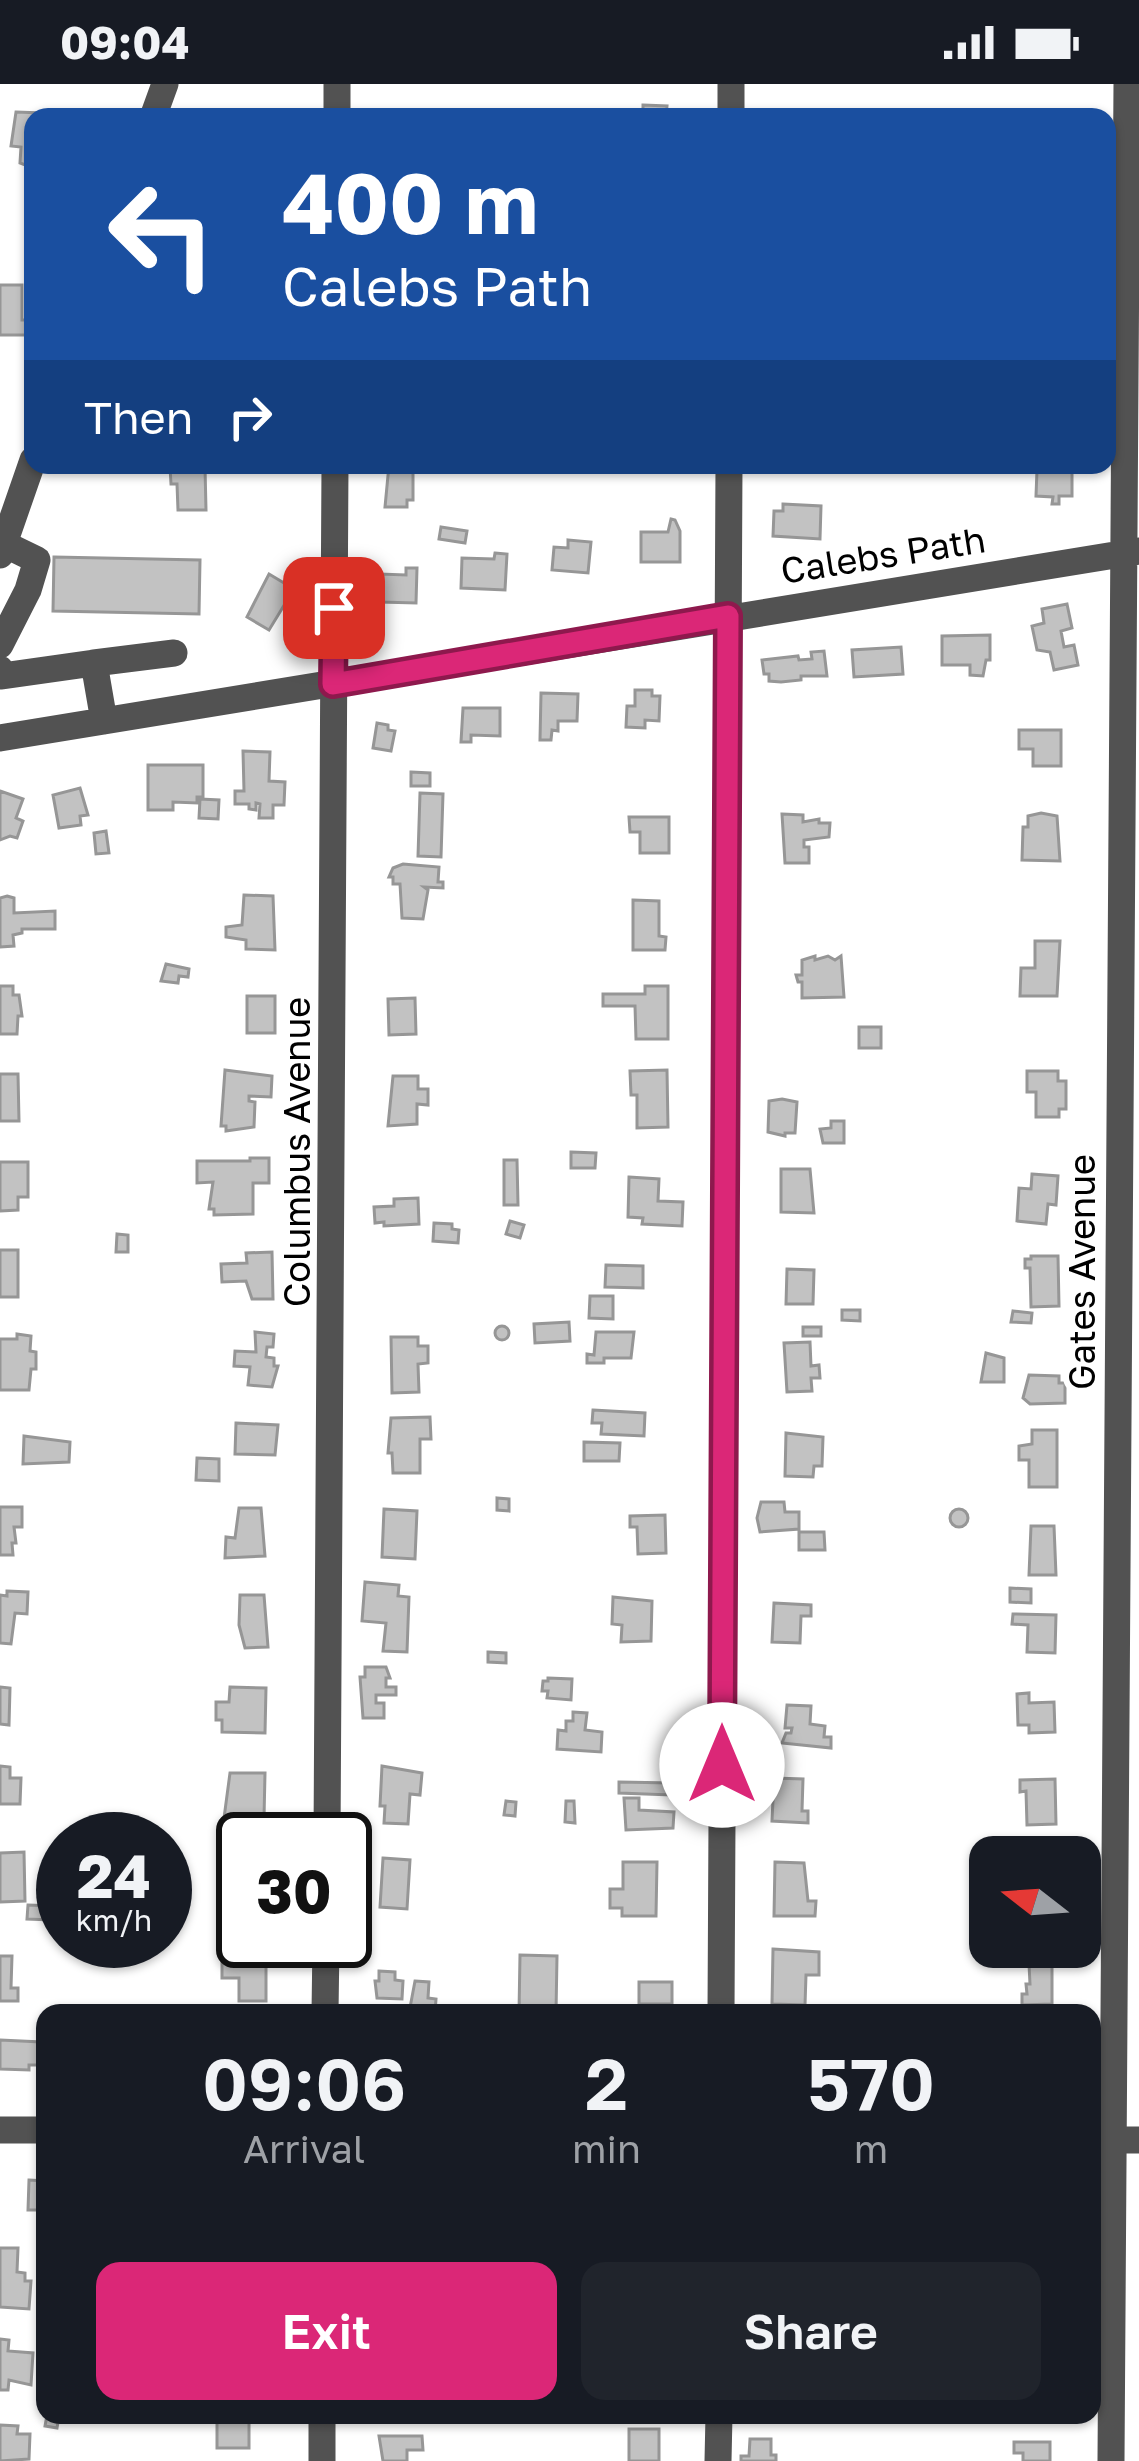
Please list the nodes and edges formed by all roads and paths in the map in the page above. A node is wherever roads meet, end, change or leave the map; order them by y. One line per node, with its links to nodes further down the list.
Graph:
1 (1127, 84): 6 (street, Gates Avenue)
2 (28, 474): 5 (street)
3 (335, 474): 12 (street, Columbus Avenue)
4 (728, 474): 7 (street)
5 (2, 550): 8 (street)
6 (1131, 552): 7 (street, Calebs Path); 21 (street, Gates Avenue)
7 (728, 616): 12 (street, Calebs Path); 18 (street)
8 (0, 645)
9 (174, 653): 10 (street)
10 (94, 663): 11 (street); 13 (street)
11 (0, 669)
12 (333, 684): 13 (street, Calebs Path); 15 (street, Columbus Avenue)
13 (104, 721): 14 (street, Calebs Path)
14 (0, 738)
15 (327, 1812)
16 (326, 1968): 17 (street)
17 (325, 2004)
18 (721, 2004)
19 (0, 2130): 20 (street)
20 (36, 2130)
21 (1114, 2140): 26 (street, Gates Avenue)
22 (322, 2424): 24 (street)
23 (718, 2424): 25 (street)
24 (322, 2461)
25 (718, 2461)
26 (1111, 2461)

